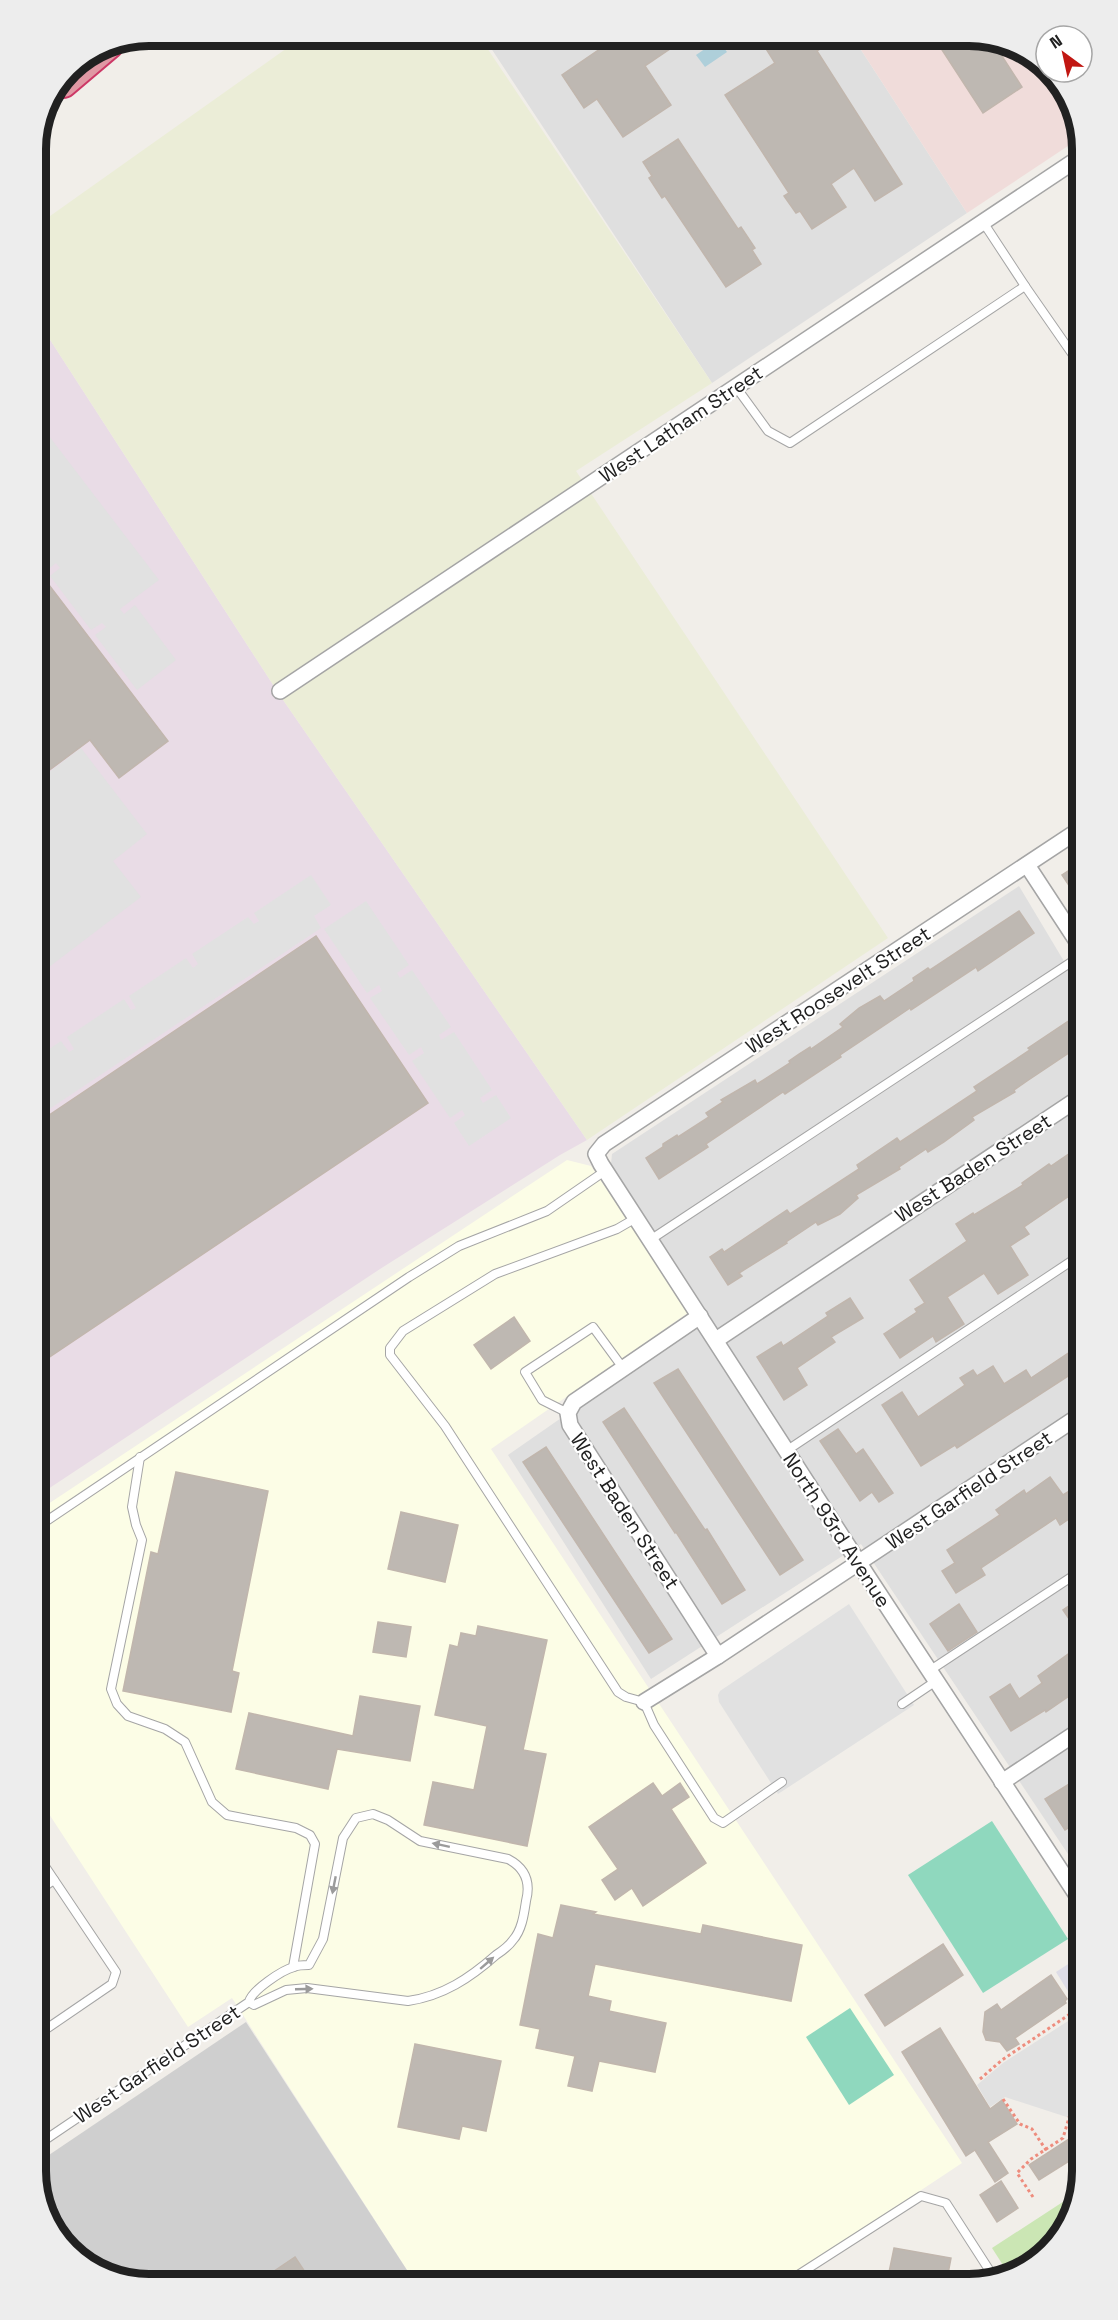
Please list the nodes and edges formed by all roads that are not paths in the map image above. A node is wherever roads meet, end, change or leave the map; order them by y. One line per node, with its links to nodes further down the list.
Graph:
1 (1072, 163): 2 (street, West Latham Street)
2 (983, 222): 3 (lane); 5 (street, West Latham Street)
3 (1025, 286): 4 (lane); 5 (lane)
4 (1072, 354)
5 (736, 387): 6 (street, West Latham Street)
6 (280, 691)
7 (1072, 835): 8 (street, West Roosevelt Street)
8 (1027, 865): 9 (street); 12 (street, West Roosevelt Street)
9 (1072, 934)
10 (1072, 962): 15 (lane)
11 (1072, 1103): 18 (street, West Baden Street)
12 (596, 1154): 13 (street, North 93rd Avenue)
13 (605, 1171): 14 (street, North 93rd Avenue); 23 (lane)
14 (636, 1218): 15 (street, North 93rd Avenue); 29 (lane)
15 (650, 1240): 17 (street, North 93rd Avenue)
16 (1072, 1261): 22 (lane)
17 (700, 1316): 18 (street, North 93rd Avenue); 19 (street, West Baden Street)
18 (716, 1340): 22 (street, North 93rd Avenue)
19 (623, 1368): 20 (street, West Baden Street); 20 (lane)
20 (568, 1413): 27 (street, West Baden Street)
21 (1072, 1421): 25 (street, West Garfield Street)
22 (786, 1450): 25 (street, North 93rd Avenue)
23 (140, 1457): 24 (lane); 38 (lane)
24 (46, 1521)
25 (858, 1563): 27 (street, West Garfield Street); 28 (street, North 93rd Avenue)
26 (1072, 1577): 28 (lane)
27 (718, 1656): 29 (street, West Garfield Street)
28 (932, 1676): 30 (lane); 33 (street, North 93rd Avenue)
29 (644, 1702): 32 (lane)
30 (902, 1704)
31 (1072, 1736): 33 (street)
32 (782, 1782)
33 (1002, 1782): 36 (street, North 93rd Avenue)
34 (46, 1868): 35 (lane)
35 (54, 1880): 37 (lane); 40 (lane)
36 (1072, 1883)
37 (46, 1885)
38 (294, 1967): 39 (lane); 39 (lane, one-way to 38)
39 (249, 2002): 41 (lane, West Garfield Street)
40 (46, 2029)
41 (46, 2139)
42 (990, 2272): 43 (lane)
43 (800, 2274)

